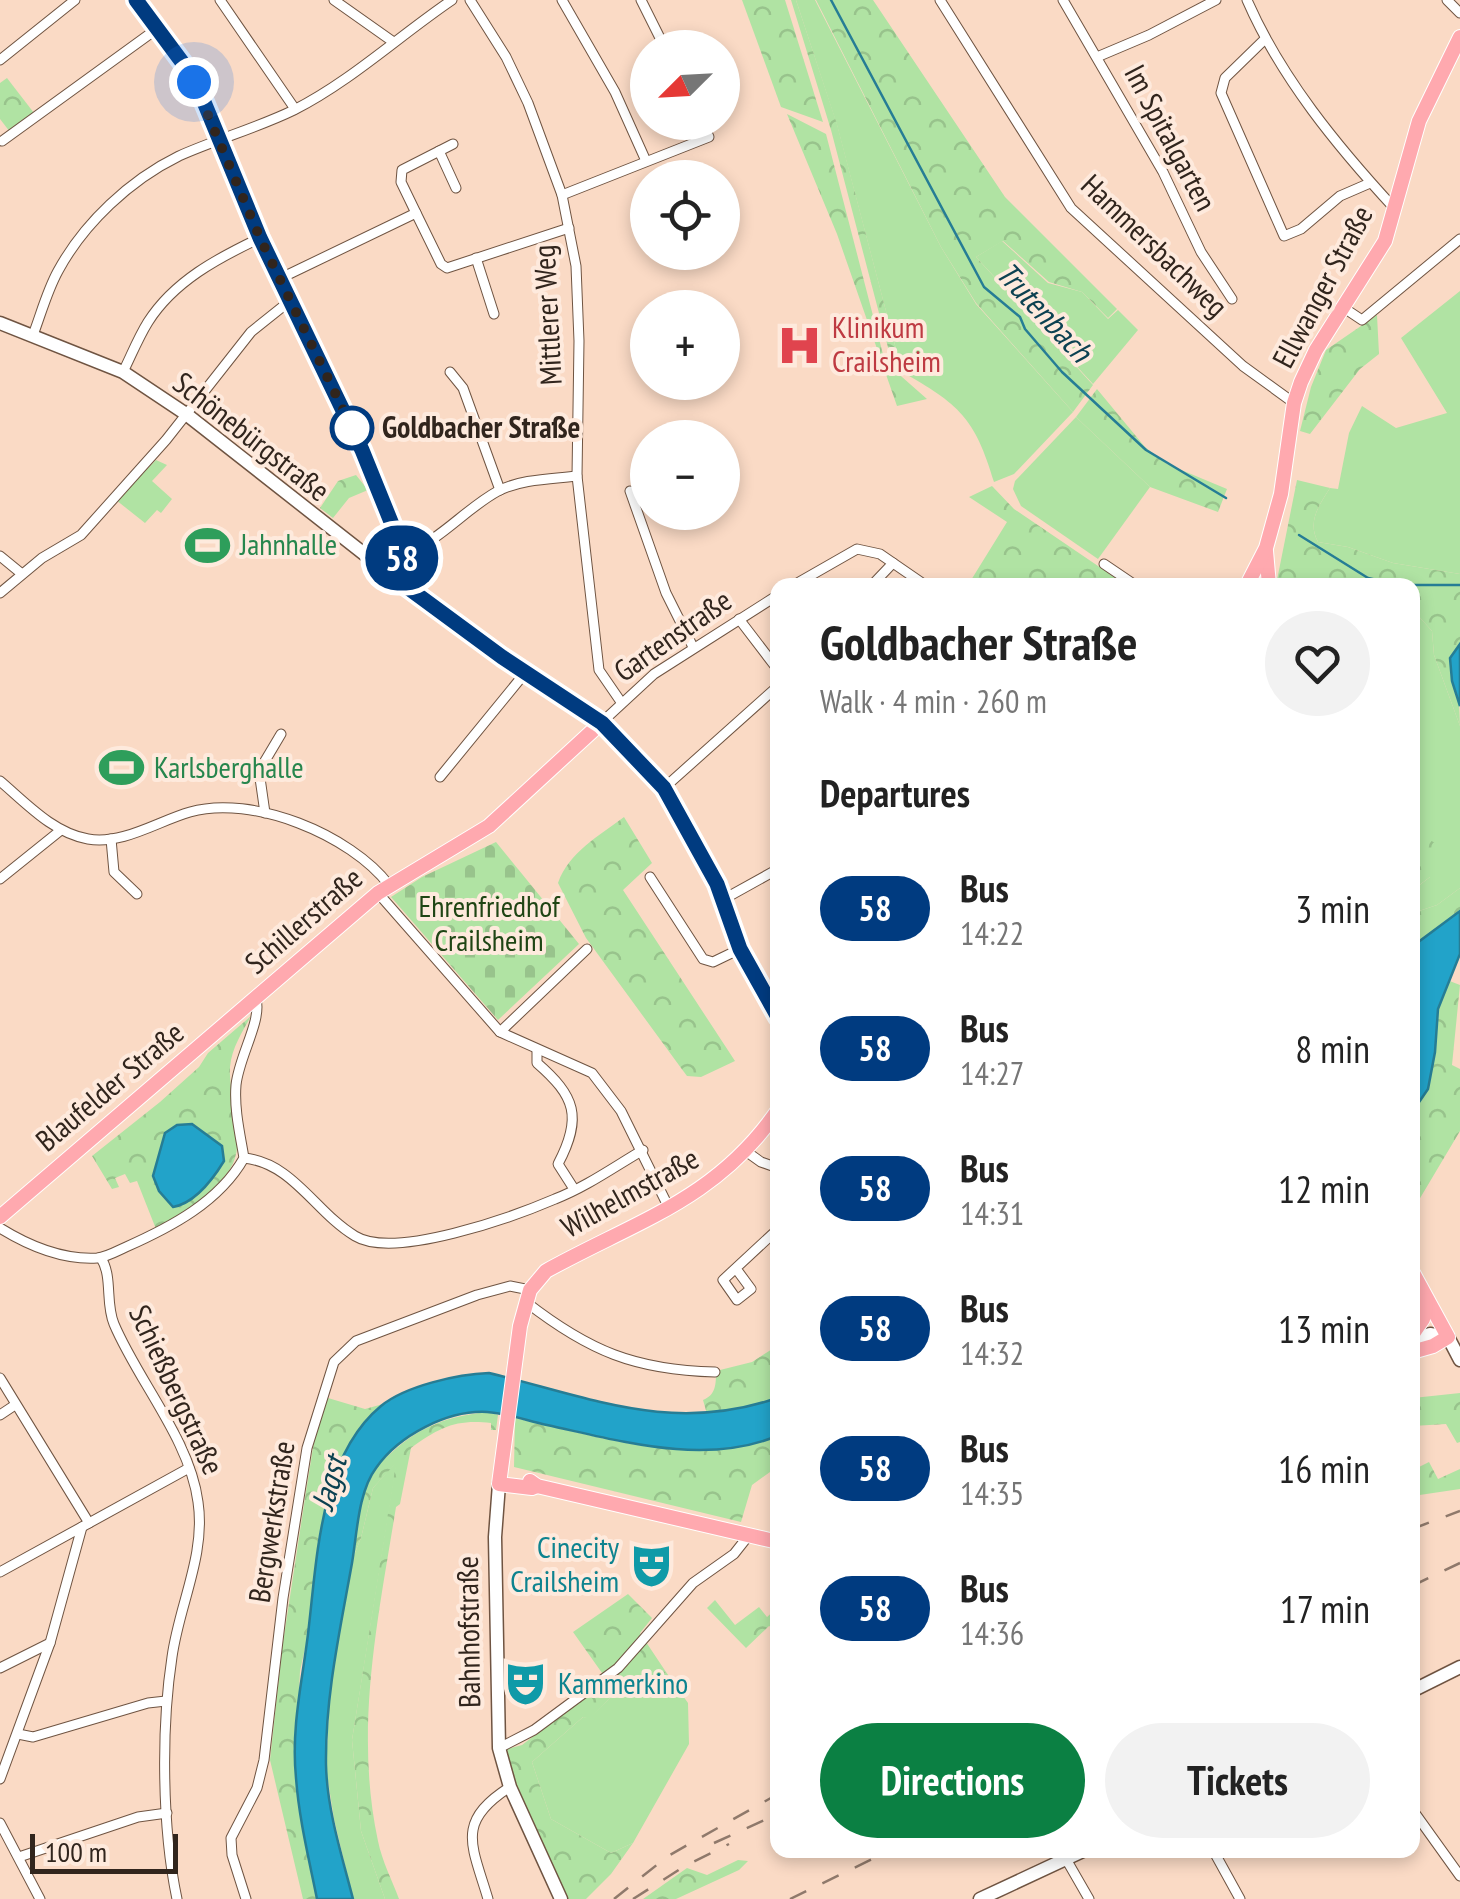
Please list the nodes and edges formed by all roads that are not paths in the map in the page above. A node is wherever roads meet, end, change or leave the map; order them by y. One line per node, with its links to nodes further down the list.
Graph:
1 (74, 0): 21 (street)
2 (136, 0): 15 (street)
3 (220, 0): 22 (street)
4 (334, 0): 19 (street)
5 (452, 0): 19 (street)
6 (470, 0): 33 (street, Mittlerer Weg)
7 (562, 0): 28 (street)
8 (641, 0): 16 (street)
9 (940, 0): 49 (street, Hammersbachweg)
10 (1063, 0): 20 (street, Im Spitalgarten)
11 (1216, 0): 20 (street)
12 (1247, 0): 18 (street)
13 (1447, 0): 14 (street)
14 (1460, 13)
15 (158, 28): 23 (street); 25 (street)
16 (656, 30)
17 (1460, 37): 34 (main road, Ellwanger Straße)
18 (1264, 40): 31 (street); 31 (street)
19 (392, 41): 22 (street)
20 (1098, 57): 41 (street, Im Spitalgarten)
21 (0, 60)
22 (294, 109): 23 (street)
23 (220, 140): 37 (street); 46 (street)
24 (701, 140): 29 (street)
25 (0, 141)
26 (453, 144): 27 (street)
27 (439, 151): 32 (street); 35 (street)
28 (645, 160)
29 (651, 160)
30 (630, 168): 33 (street)
31 (1370, 183): 34 (street)
32 (456, 188)
33 (562, 195): 36 (street, Mittlerer Weg)
34 (1396, 210): 43 (main road, Ellwanger Straße)
35 (416, 213): 39 (street); 40 (street)
36 (569, 228): 39 (street); 51 (street, Mittlerer Weg)
37 (260, 238): 40 (street); 47 (street)
38 (1460, 238): 43 (street)
39 (476, 258): 44 (street)
40 (280, 278): 42 (street)
41 (1232, 299)
42 (291, 300): 50 (street); 55 (street)
43 (1344, 308): 49 (main road, Ellwanger Straße)
44 (494, 314)
45 (0, 323): 46 (main road, Schönebürgstraße)
46 (33, 336): 47 (main road, Schönebürgstraße)
47 (123, 372): 50 (main road, Schönebürgstraße)
48 (450, 372): 52 (street)
49 (1294, 403): 54 (main road, Ellwanger Straße)
50 (186, 414): 59 (street); 60 (main road, Schönebürgstraße)
51 (577, 476): 52 (street); 74 (street, Mittlerer Weg)
52 (500, 490): 55 (street)
53 (644, 530): 70 (street)
54 (1266, 548): 61 (main road, Ellwanger Straße); 66 (main road)
55 (404, 554): 60 (street)
56 (0, 556): 59 (street)
57 (893, 563): 62 (street); 63 (street); 64 (street)
58 (1104, 564): 65 (street)
59 (22, 574): 67 (street)
60 (392, 576): 72 (main road, Schönebürgstraße)
61 (1258, 577)
62 (805, 578)
63 (879, 578)
64 (915, 578)
65 (1125, 578)
66 (1269, 578)
67 (0, 593)
68 (770, 601): 69 (street, Gartenstraße)
69 (739, 619): 70 (street, Gartenstraße); 71 (street)
70 (693, 646): 74 (street, Gartenstraße)
71 (770, 660)
72 (525, 673): 75 (main road, Schönebürgstraße); 77 (street)
73 (770, 693): 79 (street)
74 (621, 702): 75 (street, Gartenstraße)
75 (602, 723): 79 (main road); 86 (main road, Schillerstraße)
76 (281, 734): 80 (street)
77 (440, 777)
78 (0, 781): 81 (street)
79 (664, 788): 88 (main road)
80 (265, 813): 82 (street); 86 (street)
81 (62, 830): 82 (street); 85 (street)
82 (111, 838): 87 (street)
83 (770, 873): 88 (street)
84 (650, 877): 90 (street)
85 (0, 879)
86 (383, 889): 91 (main road, Schillerstraße); 93 (street)
87 (137, 894)
88 (724, 899): 90 (main road)
89 (586, 949): 93 (street)
90 (740, 949): 92 (main road)
91 (256, 999): 98 (street, Schillerstraße); 102 (main road, Blaufelder Straße)
92 (770, 1003)
93 (500, 1032): 94 (street)
94 (537, 1051): 96 (street); 100 (street)
95 (770, 1121): 97 (main road, Wilhelmstraße)
96 (642, 1150): 100 (street); 101 (street)
97 (747, 1152): 99 (street); 101 (main road, Wilhelmstraße)
98 (244, 1158): 100 (street); 105 (street)
99 (770, 1165)
100 (574, 1190)
101 (668, 1208): 108 (main road, Wilhelmstraße)
102 (0, 1217)
103 (0, 1228): 105 (street)
104 (770, 1237): 106 (street)
105 (101, 1258): 119 (street, Schießbergstraße)
106 (737, 1270)
107 (1420, 1286): 109 (main road)
108 (528, 1296): 115 (street); 120 (main road); 143 (street, Bergwerkstraße)
109 (1427, 1300): 110 (main road); 111 (main road)
110 (1420, 1325)
111 (1454, 1335): 112 (main road); 113 (main road); 114 (main road)
112 (1420, 1337)
113 (1420, 1350)
114 (1460, 1360)
115 (715, 1372)
116 (0, 1378): 117 (street)
117 (15, 1405): 118 (street); 121 (street)
118 (0, 1415)
119 (190, 1468): 121 (street); 129 (street, Schießbergstraße)
120 (499, 1480): 122 (main road); 131 (main road, Bahnhofstraße)
121 (86, 1525): 124 (street); 125 (street)
122 (749, 1535): 123 (main road); 131 (street)
123 (770, 1540)
124 (0, 1572)
125 (50, 1644): 127 (street); 130 (street)
126 (1460, 1667): 128 (main road)
127 (0, 1668)
128 (1420, 1687)
129 (166, 1702): 130 (street); 134 (street, Schießbergstraße)
130 (18, 1734): 132 (street)
131 (499, 1748): 133 (main road, Bahnhofstraße)
132 (0, 1779)
133 (510, 1787): 144 (street); 145 (main road, Bahnhofstraße)
134 (167, 1813): 137 (street); 142 (street, Schießbergstraße)
135 (1420, 1820): 140 (street)
136 (0, 1824): 137 (street)
137 (18, 1857): 141 (street)
138 (1217, 1858): 148 (street)
139 (1066, 1859): 146 (main road); 147 (street)
140 (1460, 1876)
141 (40, 1899)
142 (177, 1899)
143 (246, 1899)
144 (488, 1899)
145 (561, 1899)
146 (980, 1899)
147 (1089, 1899)
148 (1240, 1899)

